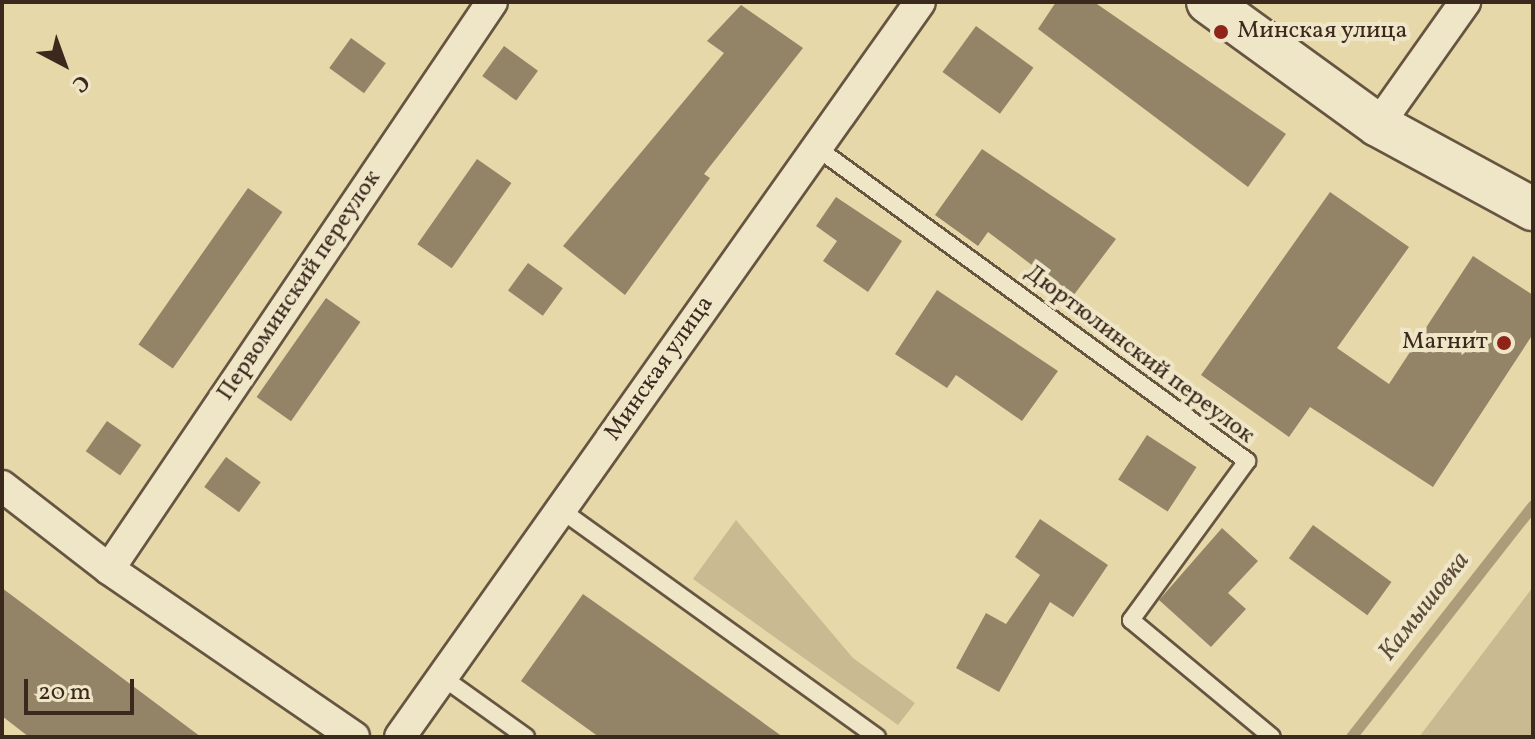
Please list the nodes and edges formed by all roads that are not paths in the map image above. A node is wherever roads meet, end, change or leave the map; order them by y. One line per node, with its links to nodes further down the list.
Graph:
1 (492, 2): 10 (street, Первоминский переулок)
2 (920, 2): 6 (street, Минская улица)
3 (1208, 2): 5 (main road)
4 (1465, 2): 5 (street)
5 (1378, 125): 7 (main road)
6 (817, 148): 9 (street, Минская улица); 16 (lane, Дюртюлинский переулок)
7 (1533, 209)
8 (2, 486): 10 (street)
9 (561, 510): 11 (street, Минская улица); 15 (lane)
10 (109, 569): 12 (street)
11 (442, 677): 13 (street, Минская улица); 14 (lane)
12 (354, 737)
13 (400, 737)
14 (526, 737)
15 (877, 737)
16 (1272, 737)

